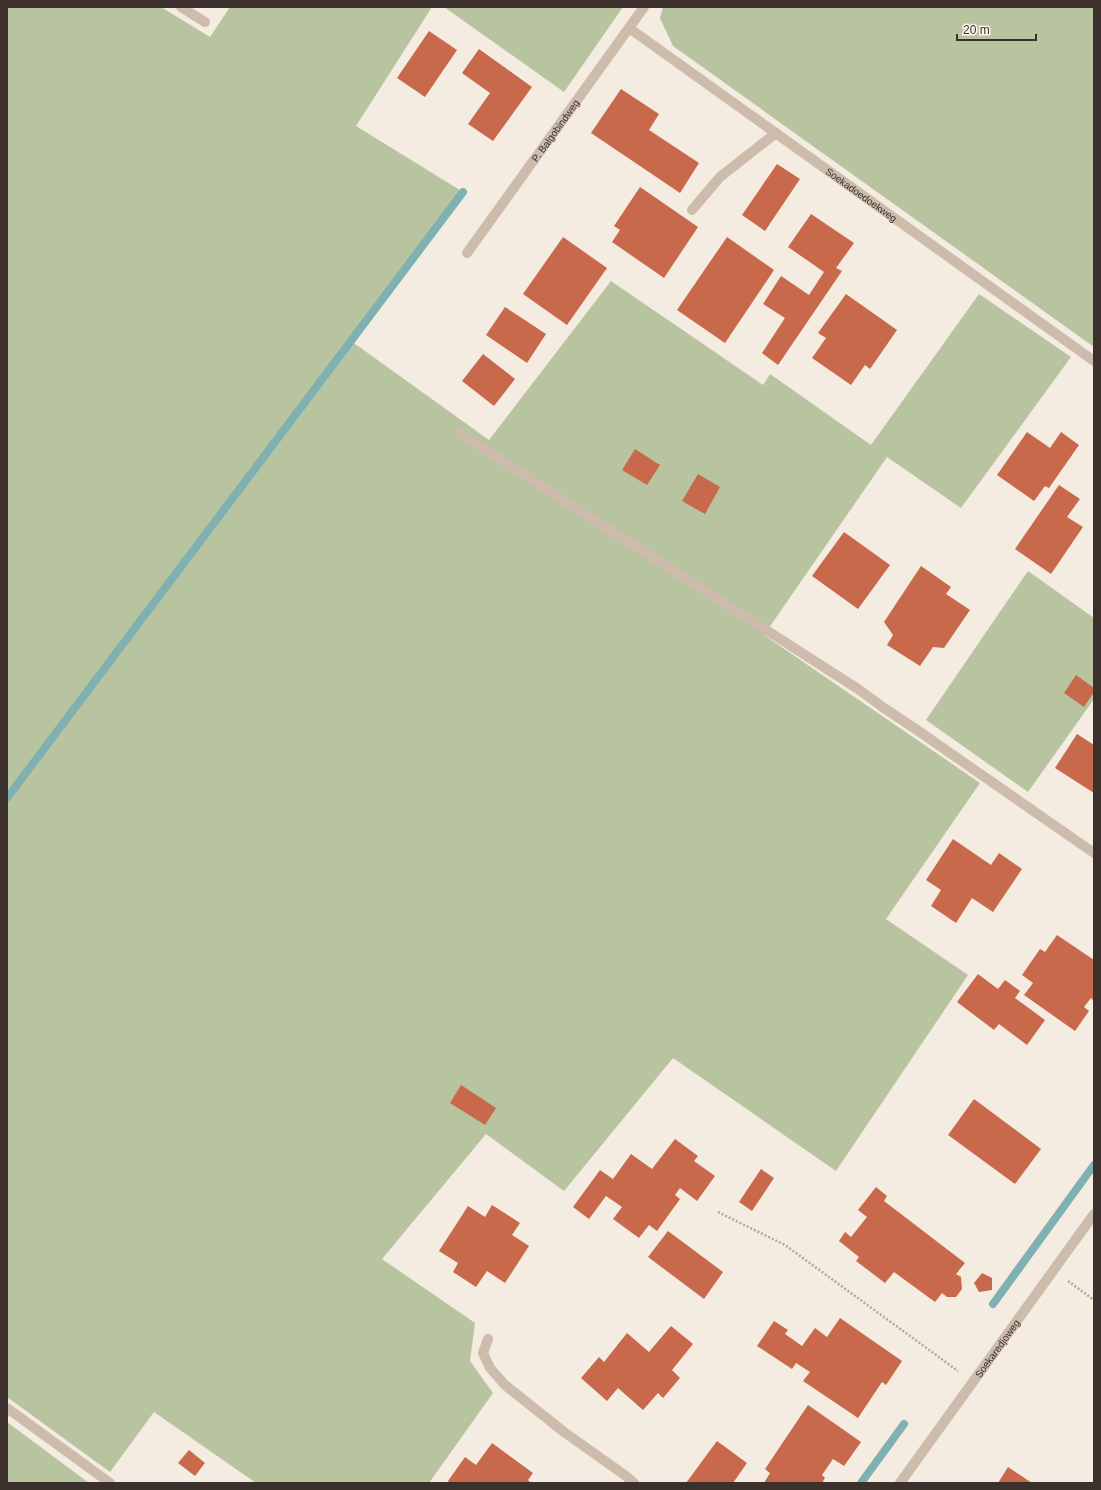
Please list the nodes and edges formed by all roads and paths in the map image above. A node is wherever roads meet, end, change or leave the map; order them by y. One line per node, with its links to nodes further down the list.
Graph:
1 (181, 7): 3 (street)
2 (644, 7): 4 (street, P. Balgobindweg)
3 (206, 22)
4 (629, 28): 5 (street, Soekadoedoekweg); 7 (street, P. Balgobindweg)
5 (776, 133): 6 (street); 8 (street, Soekadoedoekweg)
6 (692, 210)
7 (467, 253)
8 (1094, 361)
9 (459, 433): 10 (street)
10 (1094, 853)
11 (718, 1212): 16 (path)
12 (1094, 1214): 13 (street, Soekaredjoweg)
13 (1053, 1270): 14 (path); 16 (street, Soekaredjoweg)
14 (1094, 1300)
15 (488, 1339): 19 (street)
16 (973, 1382): 20 (street, Soekaredjoweg)
17 (7, 1408): 18 (street)
18 (110, 1483)
19 (634, 1483)
20 (900, 1483)

